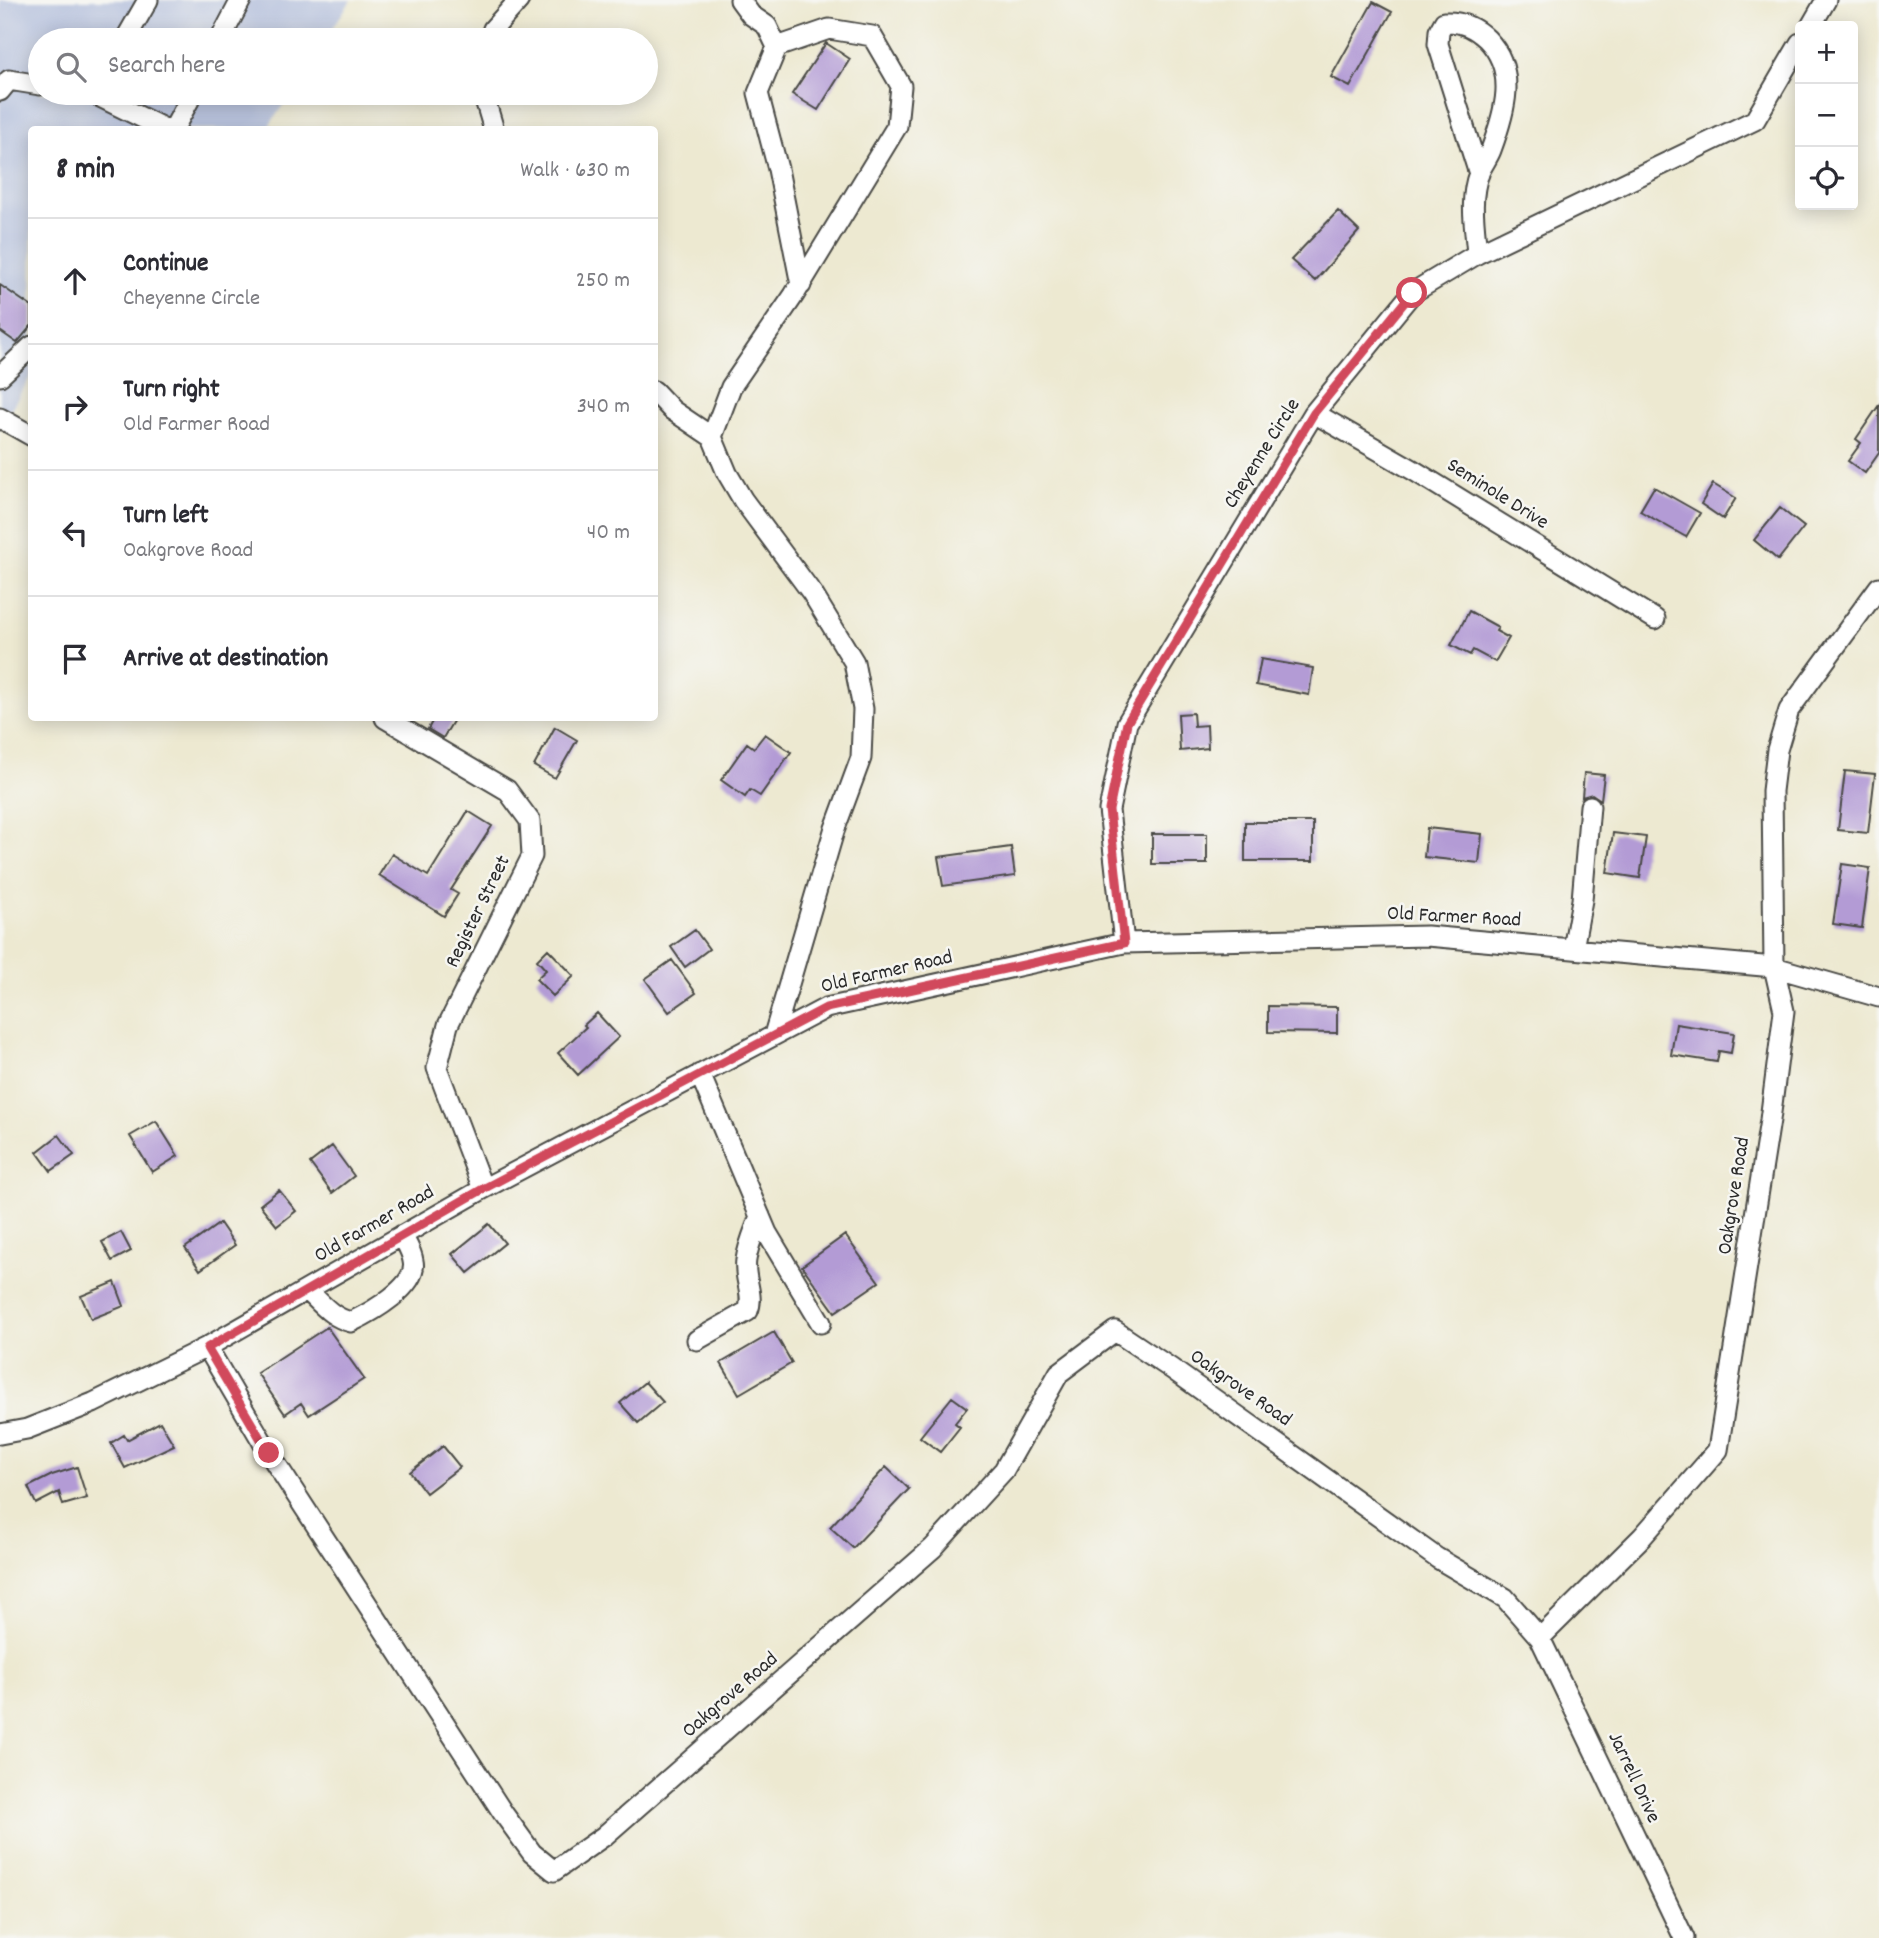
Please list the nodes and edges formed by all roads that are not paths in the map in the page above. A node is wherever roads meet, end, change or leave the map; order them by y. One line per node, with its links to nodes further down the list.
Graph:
1 (148, 0): 7 (street)
2 (241, 0): 8 (street)
3 (519, 0): 9 (street)
4 (740, 0): 10 (street)
5 (1826, 0): 6 (street)
6 (1814, 21)
7 (132, 28)
8 (226, 28)
9 (494, 28)
10 (777, 47): 22 (street); 22 (street)
11 (1795, 52): 21 (street, Cheyenne Circle)
12 (28, 83): 13 (street)
13 (0, 91)
14 (116, 105): 17 (street)
15 (186, 105): 18 (street)
16 (487, 105): 19 (street)
17 (159, 126)
18 (175, 126)
19 (493, 126)
20 (1479, 174): 20 (street); 21 (street)
21 (1477, 254): 26 (street, Cheyenne Circle)
22 (800, 285): 29 (street)
23 (28, 350): 24 (street)
24 (0, 376)
25 (658, 395): 29 (street)
26 (1314, 413): 31 (street, Seminole Drive); 34 (street, Cheyenne Circle)
27 (0, 418): 28 (street)
28 (28, 434)
29 (712, 437): 38 (street)
30 (1879, 587): 36 (street, Oakgrove Road)
31 (1654, 619)
32 (390, 721): 40 (street, Register Street)
33 (1590, 806): 35 (street)
34 (1124, 943): 35 (street, Old Farmer Road); 38 (street, Old Farmer Road)
35 (1573, 949): 36 (street, Old Farmer Road)
36 (1774, 967): 37 (street, Old Farmer Road); 48 (street, Oakgrove Road)
37 (1879, 997)
38 (774, 1035): 39 (street, Old Farmer Road)
39 (700, 1074): 40 (street, Old Farmer Road); 41 (street)
40 (483, 1189): 42 (street, Old Farmer Road)
41 (760, 1216): 44 (street); 45 (street)
42 (402, 1235): 43 (street, Old Farmer Road); 43 (street)
43 (307, 1290): 46 (street, Old Farmer Road)
44 (821, 1323)
45 (696, 1340)
46 (207, 1348): 47 (street, Old Farmer Road); 48 (street, Oakgrove Road)
47 (0, 1434)
48 (1541, 1638): 49 (street, Jarrell Drive)
49 (1684, 1938)

